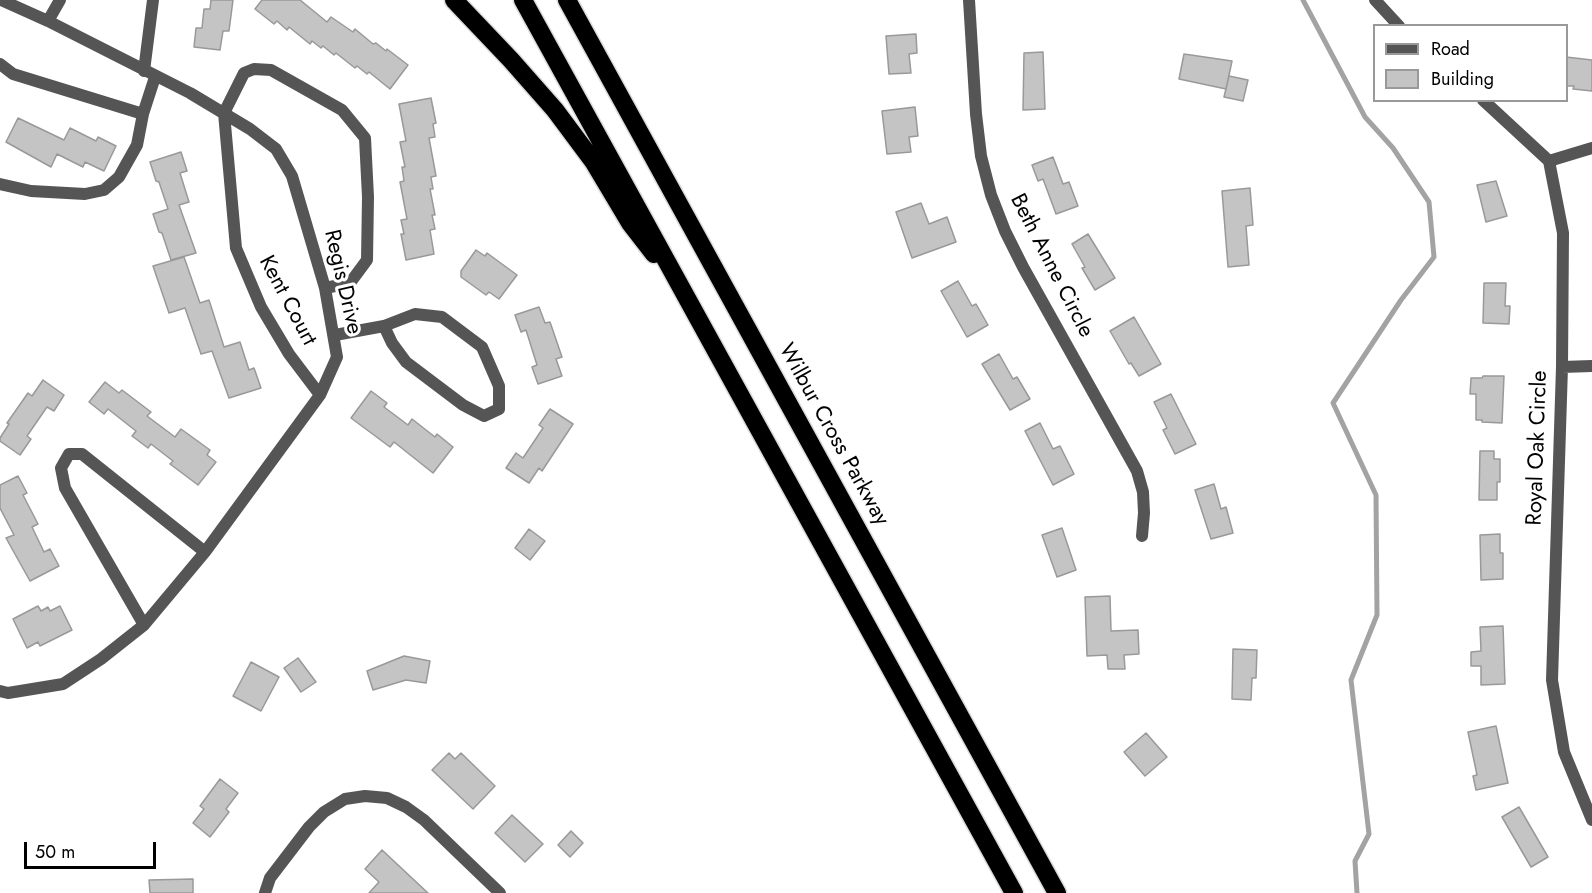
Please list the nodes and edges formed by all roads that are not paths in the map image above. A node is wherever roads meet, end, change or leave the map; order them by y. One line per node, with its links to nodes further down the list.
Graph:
1 (1, 0): 9 (street, Regis Drive)
2 (60, 0): 9 (street)
3 (153, 0): 12 (street)
4 (453, 0): 20 (highway)
5 (523, 0): 20 (highway)
6 (567, 0): 35 (highway, Wilbur Cross Parkway)
7 (969, 0): 27 (street, Beth Anne Circle)
8 (1375, 0): 10 (street)
9 (48, 21): 12 (street, Regis Drive)
10 (1397, 24)
11 (0, 64): 15 (street)
12 (144, 71): 13 (street, Regis Drive)
13 (156, 77): 15 (street); 16 (street, Regis Drive)
14 (1485, 102): 18 (street)
15 (143, 114): 19 (street)
16 (224, 114): 21 (street, Regis Drive); 21 (street); 26 (street, Kent Court)
17 (1592, 148): 18 (street)
18 (1549, 161): 25 (street, Royal Oak Circle)
19 (0, 184)
20 (676, 278): 34 (highway)
21 (325, 288): 23 (street, Regis Drive)
22 (384, 326): 22 (street); 23 (street)
23 (334, 335): 26 (street, Regis Drive)
24 (1592, 366): 25 (street)
25 (1562, 367): 31 (street, Royal Oak Circle)
26 (320, 395): 28 (street, Regis Drive)
27 (1142, 536)
28 (205, 552): 29 (street, Regis Drive); 29 (street)
29 (144, 625): 30 (street, Regis Drive)
30 (0, 691)
31 (1592, 820)
32 (265, 893): 33 (street)
33 (500, 893)
34 (1014, 893)
35 (1057, 893)

